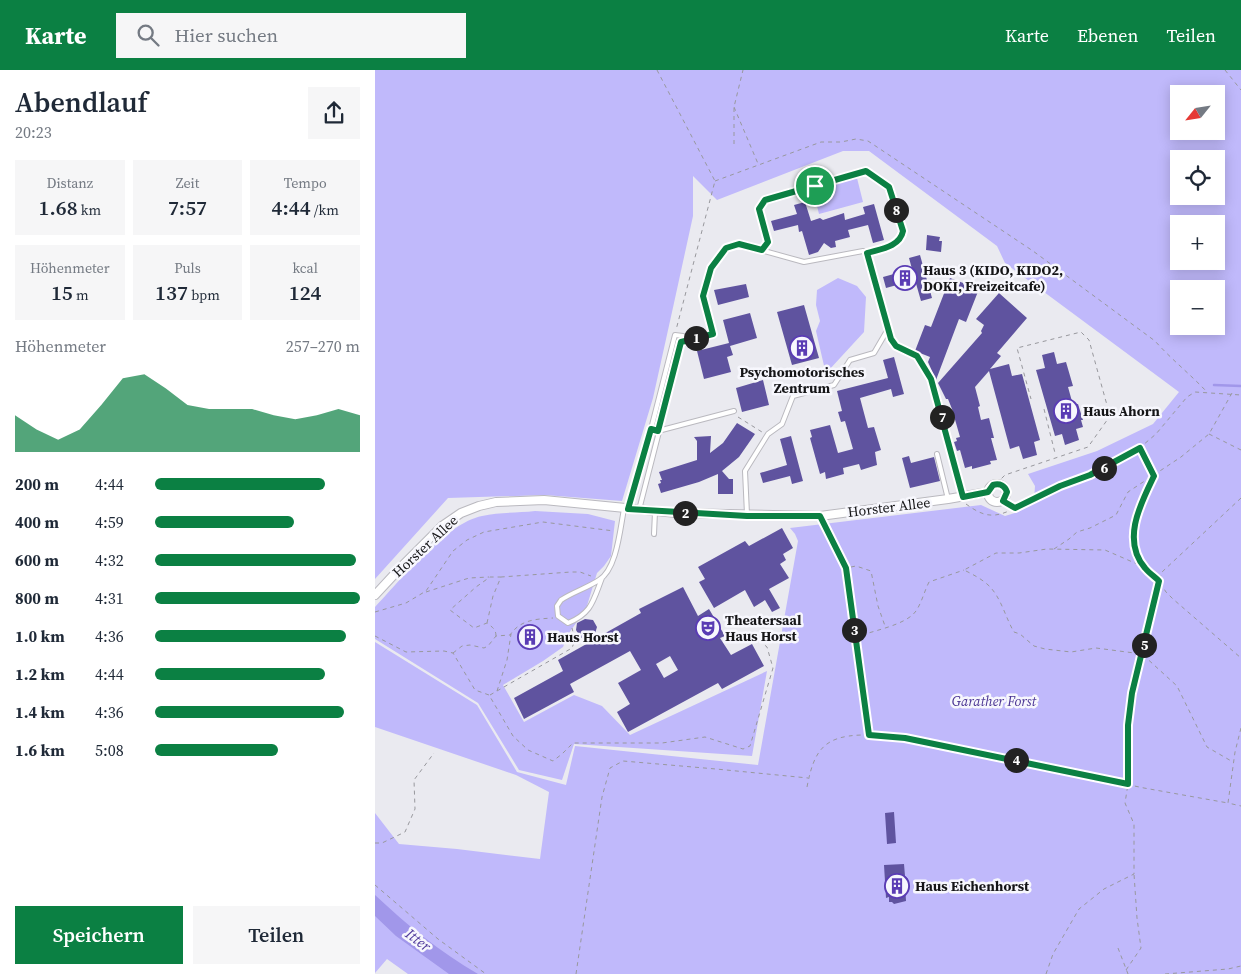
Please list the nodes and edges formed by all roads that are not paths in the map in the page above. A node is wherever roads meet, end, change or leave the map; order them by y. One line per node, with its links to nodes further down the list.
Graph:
1 (888, 329): 2 (lane); 8 (lane); 13 (lane)
2 (681, 342): 4 (lane); 5 (lane)
3 (734, 410): 5 (lane)
4 (651, 429): 5 (lane); 10 (lane)
5 (658, 431): 11 (lane)
6 (937, 454): 9 (lane)
7 (988, 492): 7 (street); 8 (street, Horster Allee)
8 (963, 497): 9 (street, Horster Allee)
9 (948, 500): 14 (street, Horster Allee)
10 (626, 509): 11 (street, Horster Allee); 16 (lane); 17 (street, Horster Allee)
11 (639, 510): 12 (street, Horster Allee)
12 (655, 512): 13 (street, Horster Allee); 15 (lane)
13 (747, 516): 14 (street, Horster Allee)
14 (820, 516): 18 (lane)
15 (654, 534)
16 (600, 579): 16 (lane)
17 (375, 595)
18 (869, 735)

